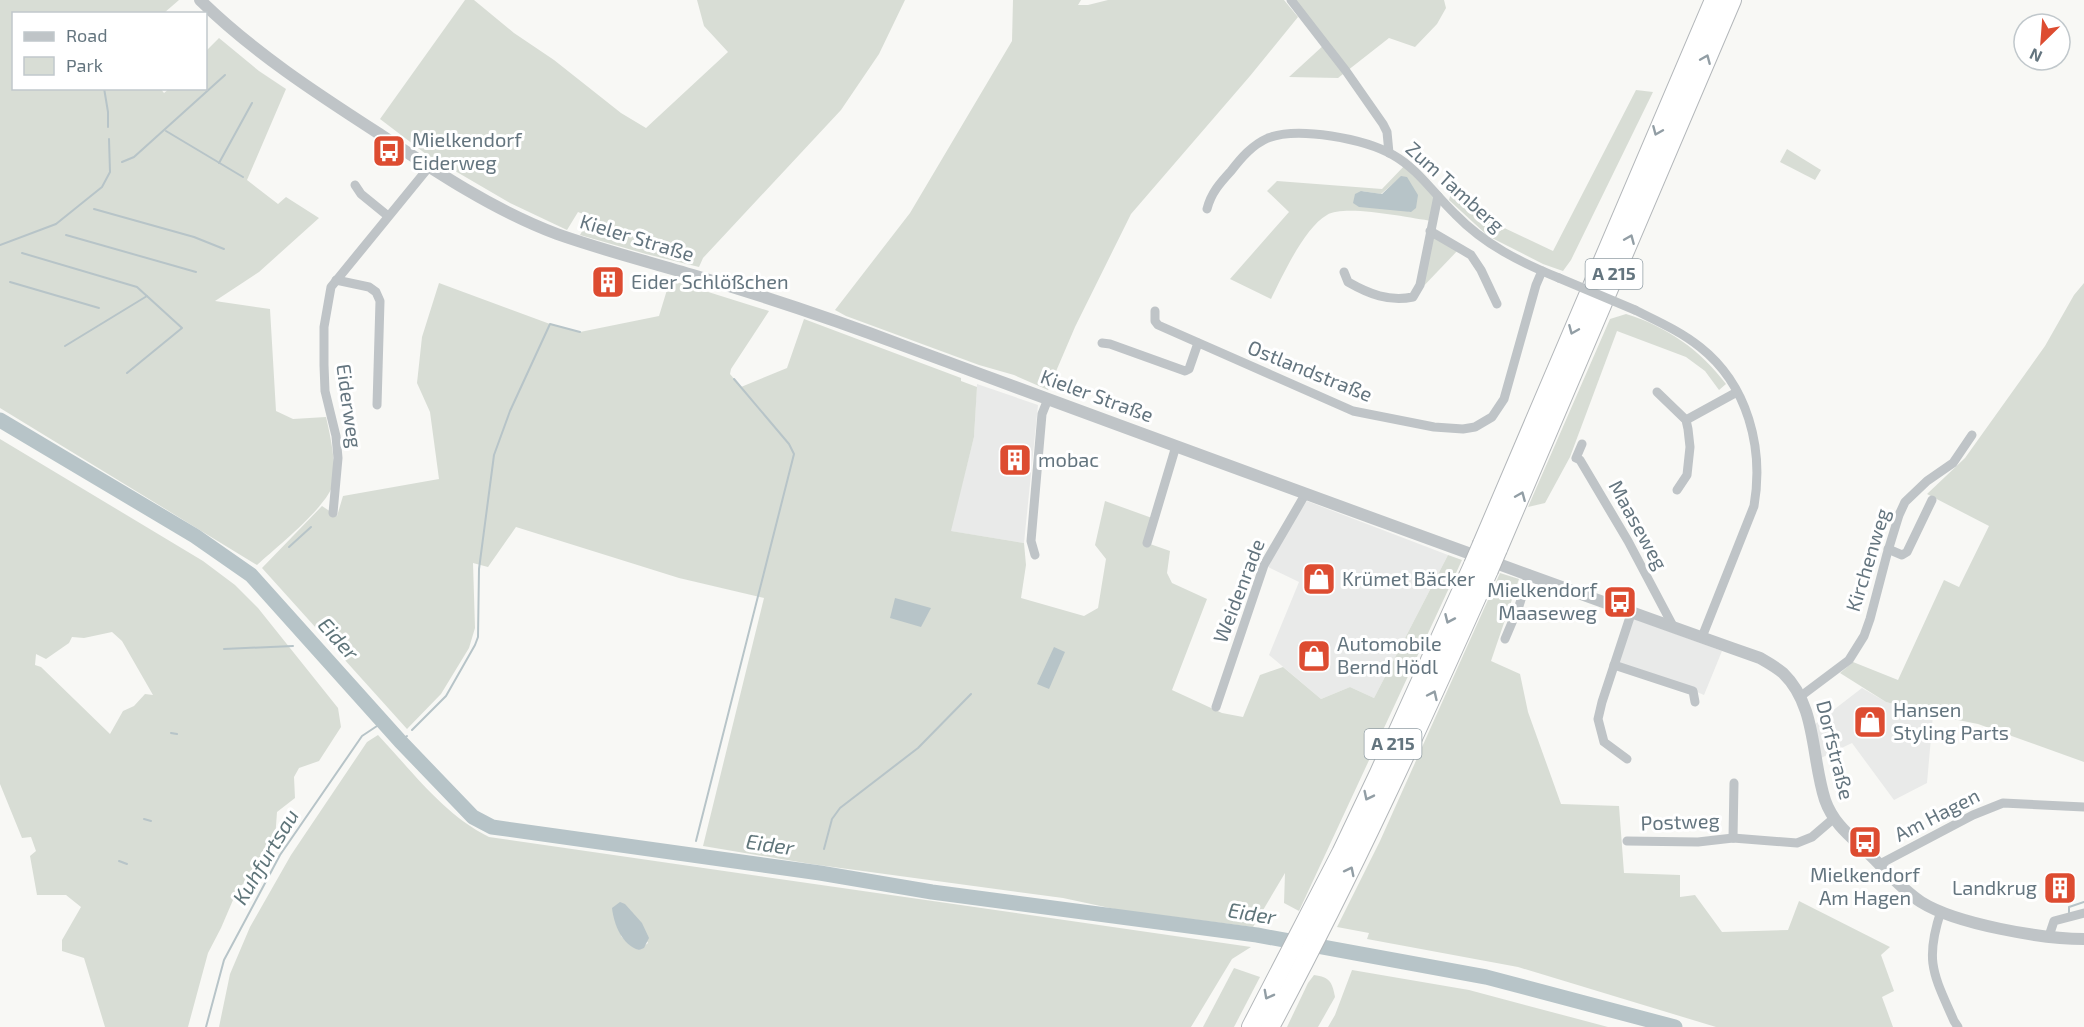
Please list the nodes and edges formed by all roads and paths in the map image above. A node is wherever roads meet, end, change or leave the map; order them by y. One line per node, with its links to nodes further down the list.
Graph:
1 (200, 0): 6 (street, Kieler Straße)
2 (1291, 0): 5 (street, Zum Tamberg)
3 (1714, 0): 32 (highway, A 215, one-way to 32)
4 (1732, 0): 32 (highway, A 215, one-way to 4)
5 (1389, 153): 8 (street, Zum Tamberg); 9 (street)
6 (429, 166): 10 (street, Eiderweg); 21 (street, Kieler Straße)
7 (355, 185): 10 (street)
8 (1438, 196): 11 (street); 12 (street, Zum Tamberg)
9 (1207, 209)
10 (388, 216): 14 (street, Eiderweg)
11 (1430, 231): 13 (street); 15 (street)
12 (1542, 271): 18 (street, Ostlandstraße); 20 (street, Zum Tamberg, bridge)
13 (1344, 272)
14 (336, 280): 22 (street); 30 (street, Eiderweg)
15 (1497, 304)
16 (1155, 311): 18 (street, Ostlandstraße)
17 (1102, 343): 18 (street)
18 (1198, 343)
19 (1657, 392): 23 (street)
20 (1737, 392): 23 (street); 38 (street, Zum Tamberg)
21 (1048, 399): 26 (street, Kieler Straße); 34 (street)
22 (377, 405)
23 (1686, 420): 27 (street)
24 (1972, 435): 33 (street, Kirchenweg)
25 (1582, 444): 37 (street, Maaseweg)
26 (1176, 446): 28 (street, Kieler Straße); 31 (street)
27 (1677, 490)
28 (1306, 493): 35 (street, Kieler Straße); 43 (street, Weidenrade)
29 (1932, 500): 33 (street)
30 (333, 513)
31 (1147, 543)
32 (1490, 547): 55 (highway, A 215, bridge)
33 (1888, 549): 41 (street, Kirchenweg)
34 (1035, 555)
35 (1528, 574): 36 (street, Kieler Straße); 39 (street)
36 (1635, 612): 37 (street, Dorfstraße); 40 (street)
37 (1673, 626): 38 (street, Dorfstraße)
38 (1702, 637): 41 (street, Dorfstraße)
39 (1505, 639)
40 (1614, 665): 42 (street); 44 (street)
41 (1801, 696): 47 (street, Dorfstraße)
42 (1695, 702)
43 (1216, 707)
44 (1628, 759)
45 (1734, 783): 48 (street, Postweg)
46 (2084, 807): 50 (street, Am Hagen)
47 (1833, 819): 48 (street, Postweg); 50 (street, Dorfstraße)
48 (1733, 838): 49 (street, Postweg)
49 (1627, 841)
50 (1880, 864): 51 (street, Dorfstraße)
51 (1941, 911): 53 (street, Dorfstraße); 58 (street)
52 (2084, 913): 53 (street)
53 (2049, 936): 54 (street, Dorfstraße)
54 (2084, 939)
55 (1293, 965): 56 (highway, A 215, one-way to 56); 57 (highway, A 215)
56 (1251, 1027)
57 (1270, 1027)
58 (1958, 1027)

